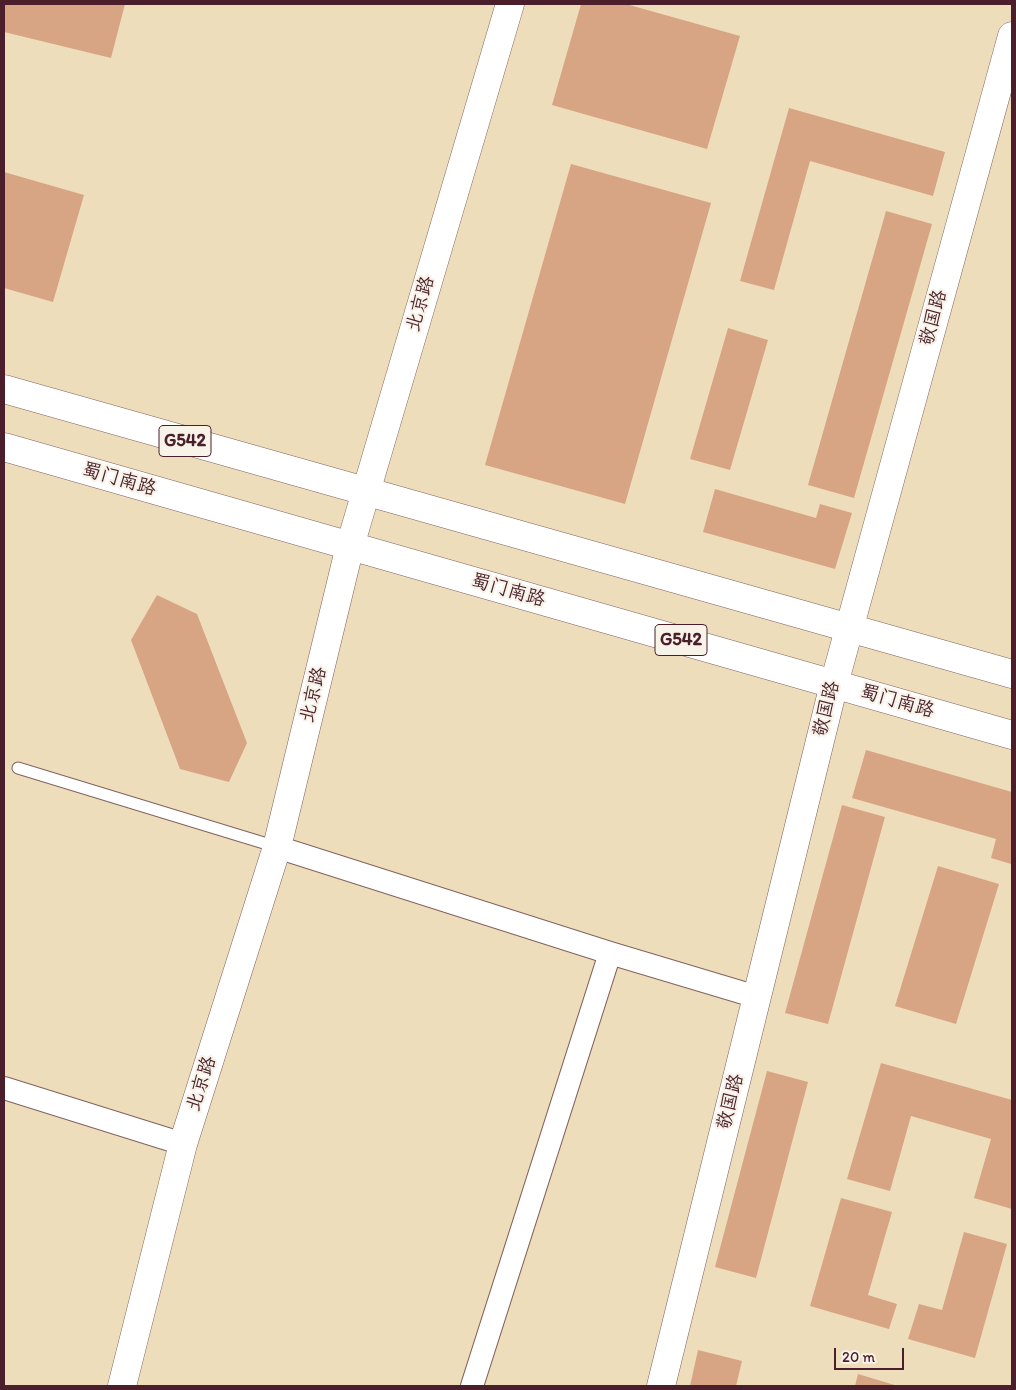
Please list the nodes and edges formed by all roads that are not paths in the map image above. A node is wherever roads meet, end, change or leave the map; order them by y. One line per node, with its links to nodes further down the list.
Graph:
1 (510, 4): 5 (main road, 北京路)
2 (1012, 36): 7 (main road, 敬国路)
3 (4, 390): 5 (main road, G542)
4 (4, 447): 6 (main road, 蜀门南路 / G542)
5 (366, 492): 6 (main road, 北京路); 7 (main road, G542)
6 (350, 546): 9 (main road, 蜀门南路 / G542); 12 (main road, 北京路)
7 (849, 628): 8 (main road, G542); 9 (main road, 敬国路)
8 (1012, 674)
9 (834, 684): 10 (main road, 蜀门南路 / G542); 14 (main road, 敬国路)
10 (1012, 735)
11 (18, 768): 12 (lane)
12 (278, 847): 13 (street); 16 (main road, 北京路)
13 (610, 953): 14 (street); 18 (street)
14 (757, 997): 19 (main road, 敬国路)
15 (4, 1088): 16 (street)
16 (184, 1144): 17 (main road, 北京路)
17 (122, 1386)
18 (472, 1386)
19 (661, 1386)

